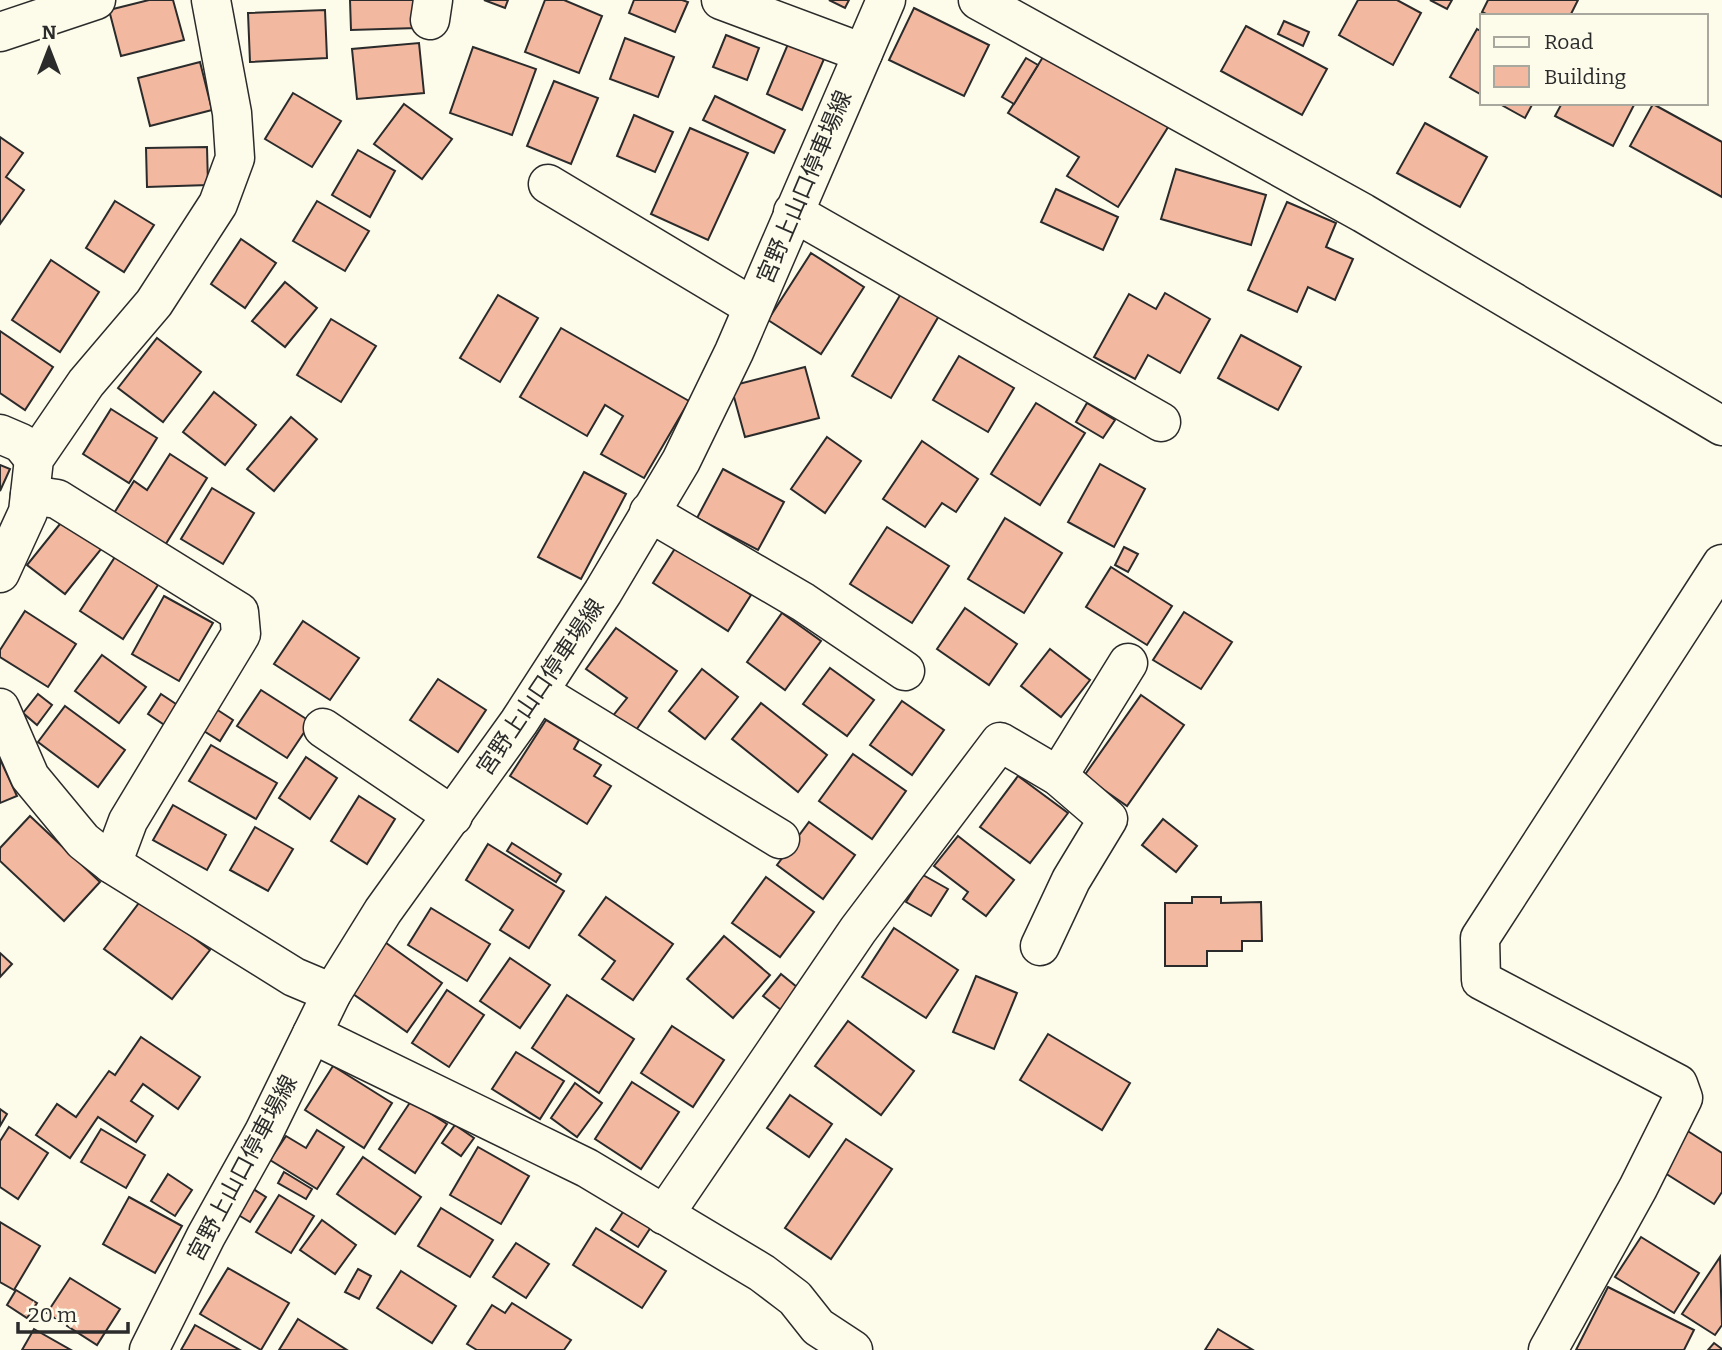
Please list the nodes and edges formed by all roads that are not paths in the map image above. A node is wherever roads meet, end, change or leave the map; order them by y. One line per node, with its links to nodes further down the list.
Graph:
1 (96, 0): 6 (street)
2 (211, 0): 14 (street)
3 (721, 0): 7 (street)
4 (886, 0): 7 (street, 宮野上山口停車場線)
5 (978, 0): 12 (street)
6 (0, 32)
7 (863, 53): 9 (street, 宮野上山口停車場線)
8 (548, 184): 10 (street)
9 (793, 212): 10 (street, 宮野上山口停車場線); 11 (street)
10 (753, 307): 15 (street, 宮野上山口停車場線)
11 (1161, 422)
12 (1722, 426)
13 (0, 434): 14 (street)
14 (32, 477): 17 (street); 26 (street)
15 (649, 512): 19 (street); 20 (street, 宮野上山口停車場線)
16 (1722, 564): 33 (street)
17 (0, 573)
18 (1128, 663): 23 (street)
19 (905, 671)
20 (539, 692): 24 (street, 宮野上山口停車場線); 25 (street)
21 (0, 708): 26 (street)
22 (323, 728): 24 (street)
23 (1058, 776): 27 (street); 30 (street)
24 (453, 816): 28 (street, 宮野上山口停車場線)
25 (780, 839)
26 (112, 863): 28 (street)
27 (1040, 946)
28 (332, 993): 29 (street, 宮野上山口停車場線)
29 (312, 1034): 30 (street); 32 (street, 宮野上山口停車場線)
30 (664, 1215): 31 (street)
31 (840, 1347)
32 (149, 1350)
33 (1548, 1350)

